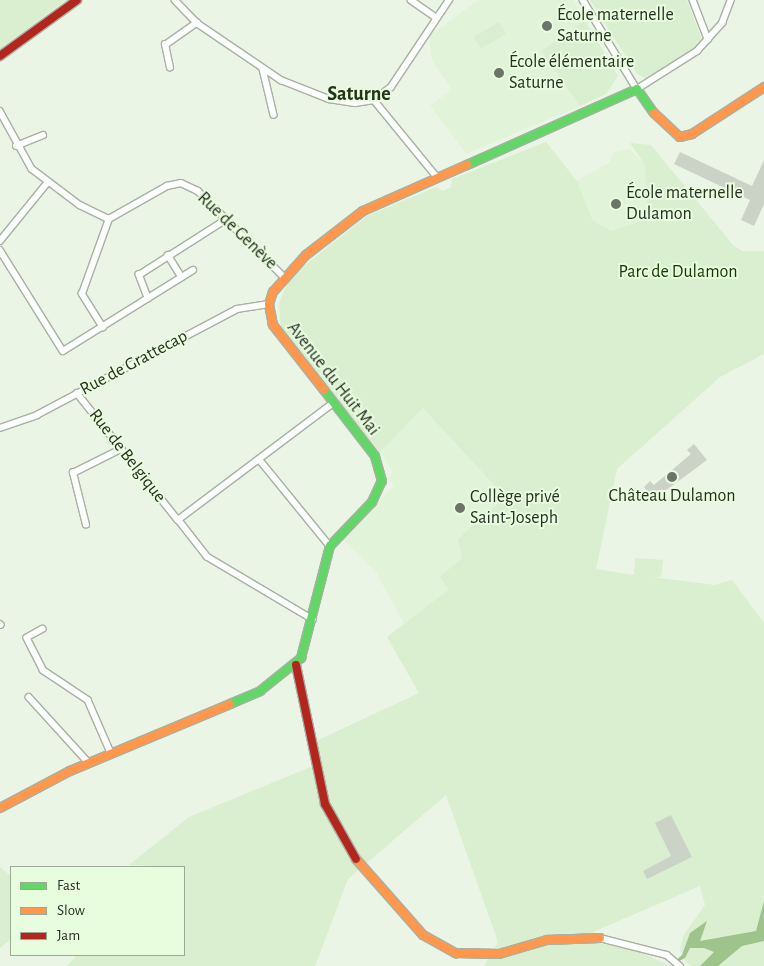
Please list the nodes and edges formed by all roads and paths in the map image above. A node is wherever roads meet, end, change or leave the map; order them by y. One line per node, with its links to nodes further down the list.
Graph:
1 (77, 0): 11 (main road)
2 (175, 0): 9 (street)
3 (411, 0): 8 (street)
4 (449, 0): 8 (street)
5 (583, 0): 15 (street)
6 (693, 0): 10 (street)
7 (731, 0): 10 (street)
8 (434, 16): 16 (street)
9 (197, 23): 12 (street); 13 (street)
10 (708, 39): 15 (street)
11 (0, 56)
12 (170, 68)
13 (263, 69): 16 (street); 18 (street)
14 (764, 87): 15 (main road)
15 (637, 90): 22 (main road)
16 (374, 100): 22 (street)
17 (0, 111): 19 (street)
18 (274, 116)
19 (2, 121): 21 (street)
20 (42, 135): 21 (street)
21 (16, 146): 23 (street)
22 (437, 177): 31 (main road)
23 (48, 182): 24 (street); 26 (street)
24 (109, 219): 25 (street, Rue de Genève); 34 (street)
25 (226, 219): 28 (street); 31 (street, Rue de Genève)
26 (0, 241)
27 (0, 250): 34 (street)
28 (168, 255): 30 (street); 32 (street)
29 (193, 270): 30 (street)
30 (182, 277): 32 (street)
31 (284, 277): 33 (main road)
32 (148, 299): 34 (street)
33 (269, 304): 35 (street, Rue de Grattecap); 36 (main road, Avenue du Huit Mai)
34 (103, 328)
35 (77, 393): 37 (street, Rue de Grattecap); 38 (street, Rue de Belgique)
36 (332, 404): 39 (street); 42 (main road, Avenue du Huit Mai)
37 (0, 428)
38 (120, 449): 40 (street, Rue de Belgique); 41 (street)
39 (259, 459): 40 (street); 42 (street)
40 (178, 520): 43 (street, Rue de Belgique)
41 (86, 525)
42 (330, 546): 43 (main road)
43 (314, 620): 45 (main road)
44 (43, 629): 47 (street)
45 (296, 665): 47 (main road); 50 (main road)
46 (29, 697): 48 (street)
47 (110, 754): 48 (main road)
48 (90, 762): 49 (main road)
49 (0, 808)
50 (600, 938): 51 (street)
51 (679, 965)

